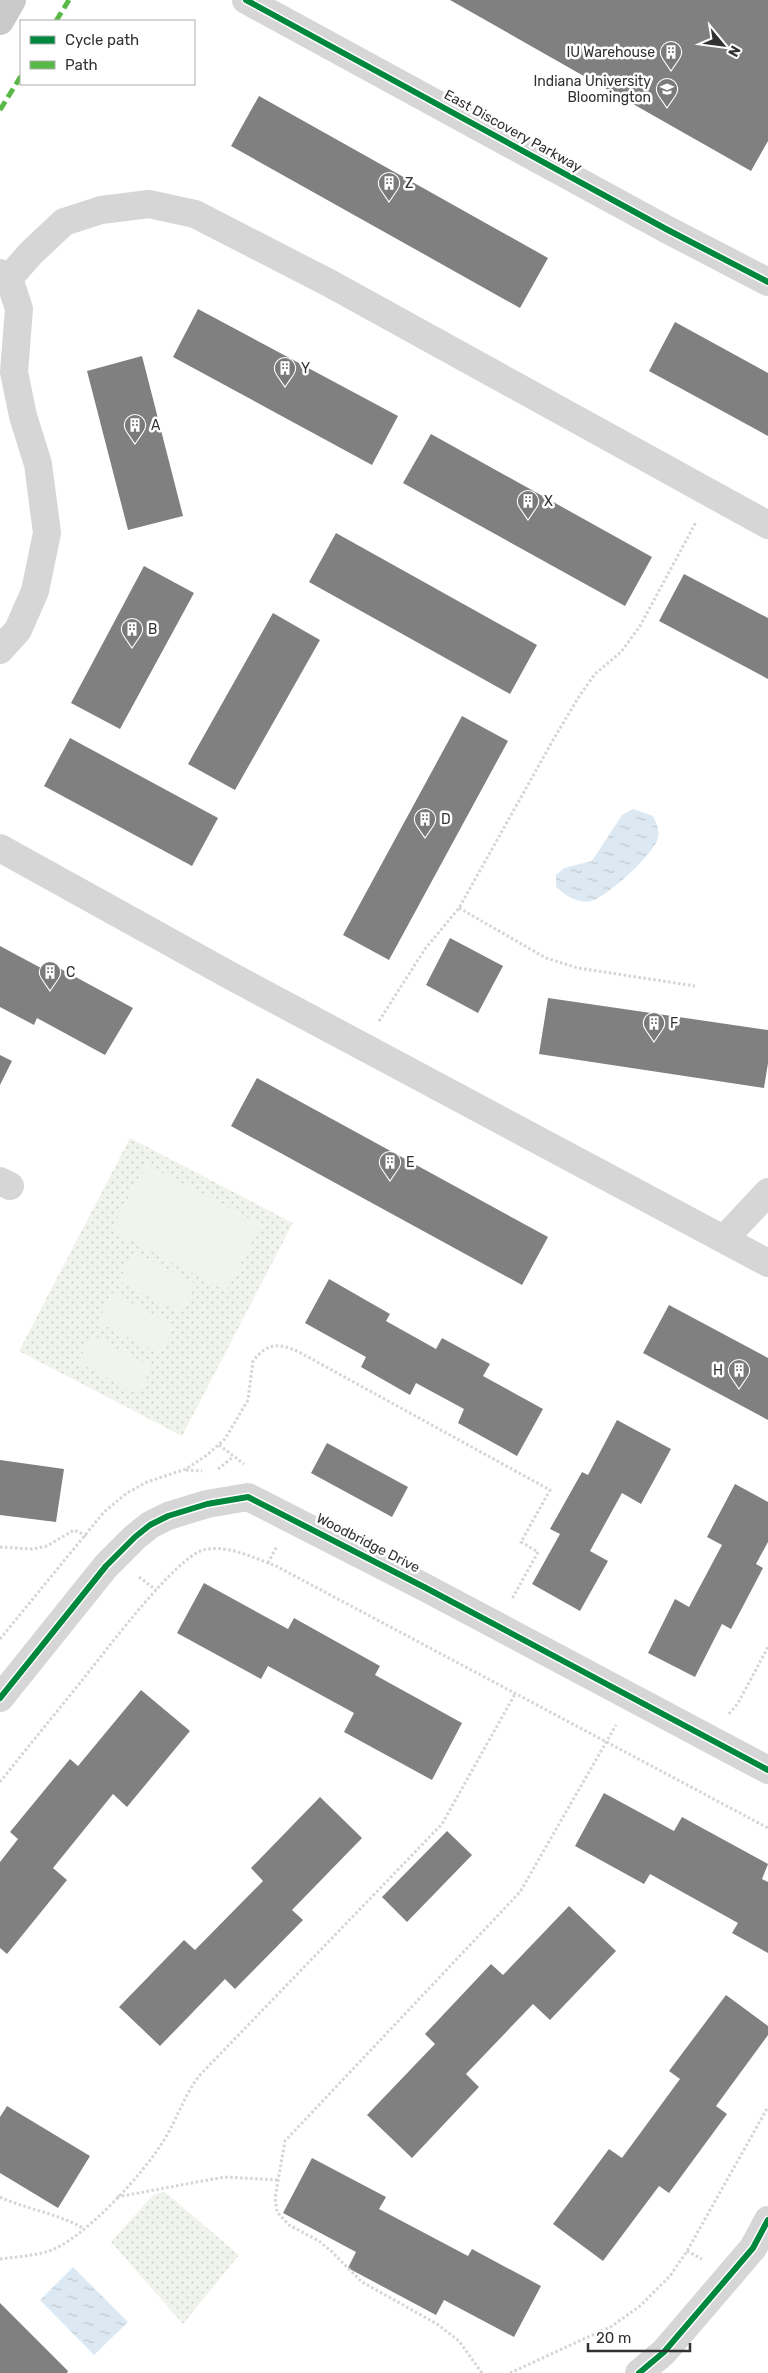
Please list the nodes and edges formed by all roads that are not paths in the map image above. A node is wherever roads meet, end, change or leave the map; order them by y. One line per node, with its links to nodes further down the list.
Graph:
1 (12, 0): 3 (main road)
2 (246, 0): 5 (street, East Discovery Parkway)
3 (0, 22)
4 (5, 276): 6 (street); 7 (street)
5 (768, 282)
6 (768, 526)
7 (0, 650)
8 (0, 848): 10 (street)
9 (768, 1192): 10 (street)
10 (724, 1239): 11 (street)
11 (768, 1262)
12 (0, 1698): 13 (street, Woodbridge Drive)
13 (768, 1770)
14 (768, 2220): 15 (street)
15 (639, 2373)

